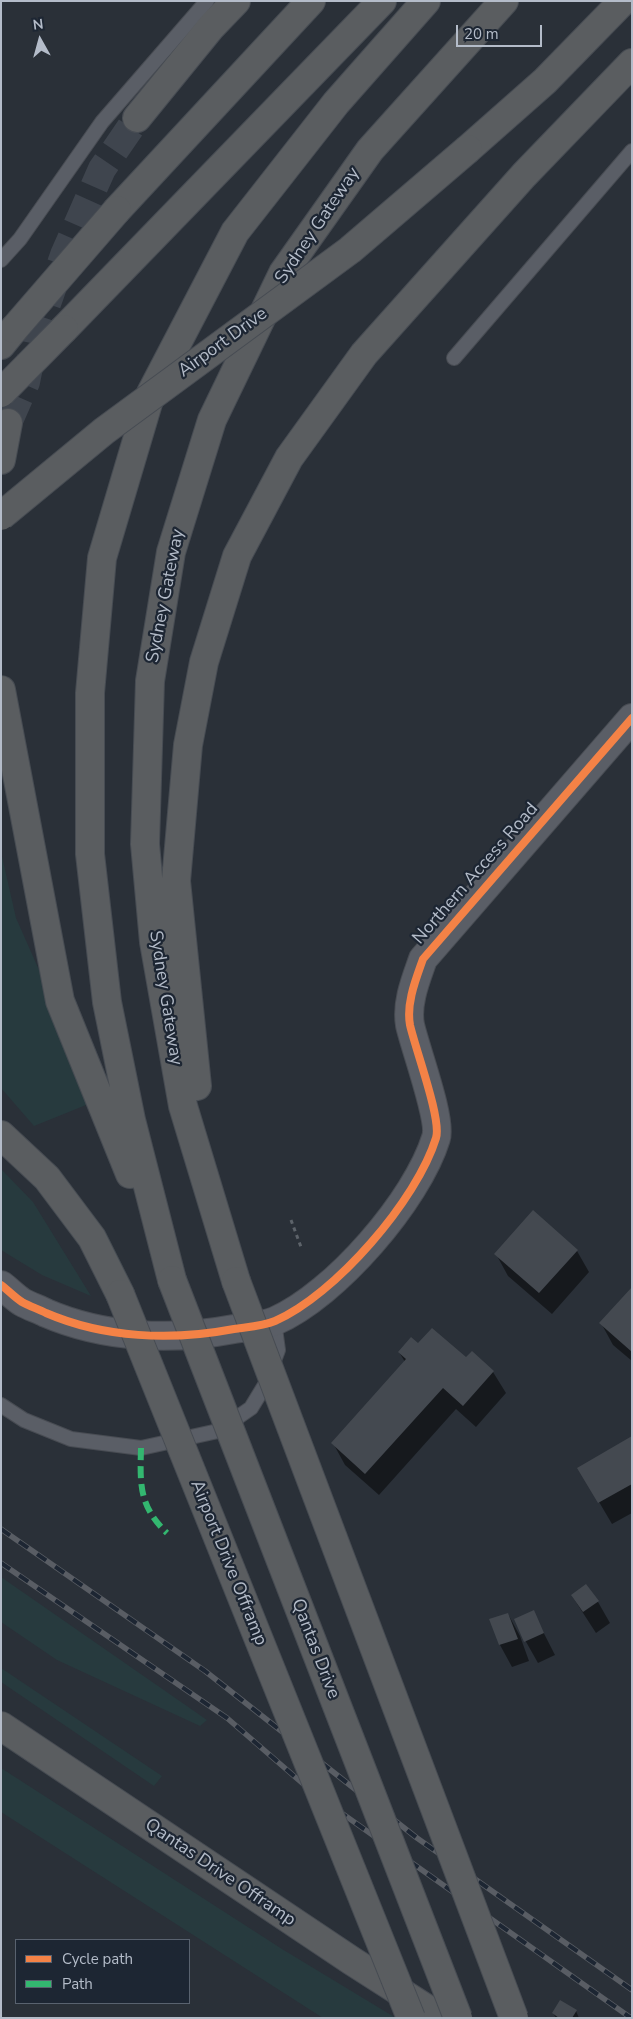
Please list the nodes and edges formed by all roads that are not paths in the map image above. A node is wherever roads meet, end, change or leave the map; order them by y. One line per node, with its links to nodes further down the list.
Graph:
1 (207, 1): 11 (lane)
2 (236, 1): 9 (highway)
3 (311, 1): 12 (highway, bridge)
4 (382, 1): 14 (highway, bridge)
5 (426, 1): 21 (highway)
6 (504, 1): 22 (highway, Sydney Gateway)
7 (623, 1): 17 (highway, Airport Drive, bridge)
8 (632, 62): 22 (highway)
9 (137, 118)
10 (632, 151): 13 (lane)
11 (1, 260)
12 (8, 337)
13 (454, 358)
14 (1, 393)
15 (8, 423): 16 (highway)
16 (1, 460)
17 (1, 516)
18 (1, 690): 21 (highway)
19 (632, 718): 24 (street, Northern Access Road)
20 (1, 1135): 27 (highway, Airport Drive Offramp, bridge)
21 (172, 1280): 29 (highway, Qantas Drive, bridge)
22 (236, 1281): 30 (highway, bridge)
23 (1, 1285): 24 (street, Northern Access Road)
24 (274, 1321): 25 (lane)
25 (1, 1405)
26 (1, 1726): 28 (highway, Qantas Drive Offramp)
27 (411, 2018)
28 (441, 2018)
29 (458, 2018)
30 (514, 2018)

